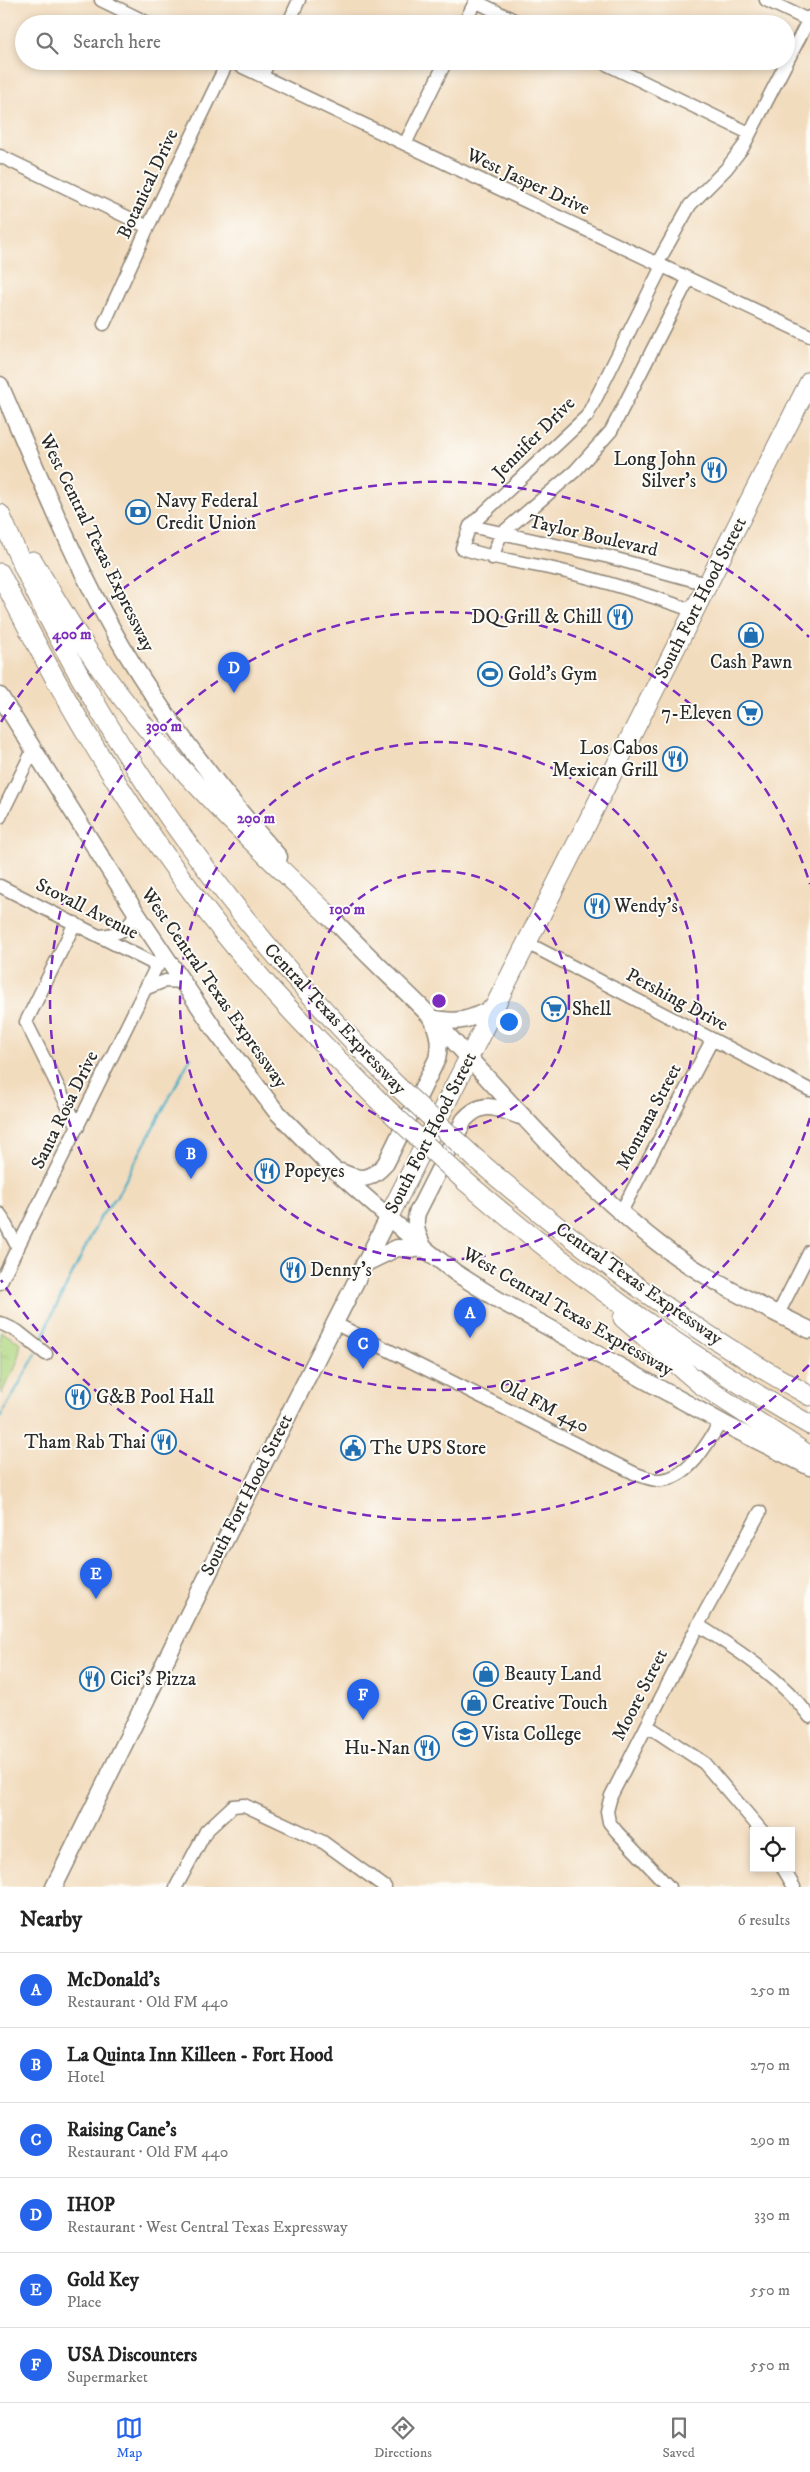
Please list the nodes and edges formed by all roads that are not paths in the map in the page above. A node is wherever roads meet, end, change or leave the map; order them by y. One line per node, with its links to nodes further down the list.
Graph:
1 (101, 0): 5 (street)
2 (299, 0): 6 (street)
3 (766, 0): 9 (street)
4 (476, 1): 7 (street); 8 (street)
5 (132, 15)
6 (292, 15)
7 (469, 15)
8 (504, 15)
9 (809, 20): 10 (street, Jennifer Drive)
10 (795, 46)
11 (225, 70): 21 (street, Botanical Drive)
12 (249, 70): 17 (street, West Jasper Drive)
13 (265, 70): 17 (street)
14 (442, 70): 19 (street)
15 (618, 70): 18 (street)
16 (782, 70): 18 (street, Jennifer Drive)
17 (262, 76): 19 (street, West Jasper Drive)
18 (748, 133): 22 (street, Jennifer Drive)
19 (405, 144): 22 (street, West Jasper Drive)
20 (0, 156): 21 (street)
21 (148, 227): 24 (street, Botanical Drive)
22 (659, 265): 23 (street, West Jasper Drive); 29 (street, Jennifer Drive)
23 (688, 280): 25 (street, West Jasper Drive); 30 (street)
24 (104, 324)
25 (810, 336)
26 (810, 381): 33 (highway, South Fort Hood Street)
27 (0, 385): 40 (main road, West Central Texas Expressway)
28 (0, 515): 40 (highway); 69 (highway, Central Texas Expressway, bridge)
29 (470, 526): 30 (street, Taylor Boulevard); 31 (street, Jennifer Drive)
30 (501, 534): 31 (street); 33 (street, Taylor Boulevard)
31 (492, 558): 34 (street)
32 (0, 573): 58 (highway, Central Texas Expressway, bridge)
33 (708, 584): 34 (highway, South Fort Hood Street)
34 (694, 611): 43 (highway, South Fort Hood Street)
35 (0, 696): 36 (main road, West Central Texas Expressway)
36 (33, 750): 37 (street); 39 (main road, West Central Texas Expressway)
37 (0, 817)
38 (0, 886): 41 (street, Stovall Avenue)
39 (135, 911): 42 (street); 44 (main road, West Central Texas Expressway)
40 (334, 920): 48 (main road, West Central Texas Expressway)
41 (75, 924): 42 (street, Stovall Avenue); 53 (street)
42 (100, 936): 44 (street, Stovall Avenue)
43 (527, 943): 47 (highway, South Fort Hood Street); 49 (street, Pershing Drive)
44 (160, 959): 45 (main road, West Central Texas Expressway); 46 (street, Santa Rosa Drive)
45 (182, 982): 46 (street); 54 (main road, West Central Texas Expressway)
46 (147, 988): 53 (street, Santa Rosa Drive)
47 (494, 1007): 48 (main road); 50 (highway, South Fort Hood Street)
48 (432, 1018): 50 (main road, West Central Texas Expressway); 54 (main road)
49 (712, 1040): 51 (street, Pershing Drive); 55 (street, Montana Street)
50 (469, 1058): 52 (main road, West Central Texas Expressway); 57 (highway, South Fort Hood Street)
51 (810, 1090)
52 (523, 1117): 55 (main road, West Central Texas Expressway); 60 (main road)
53 (78, 1127): 59 (street, Santa Rosa Drive)
54 (330, 1166): 57 (main road, West Central Texas Expressway)
55 (620, 1212): 64 (main road, West Central Texas Expressway)
56 (0, 1214): 59 (street)
57 (388, 1218): 60 (main road, West Central Texas Expressway); 62 (main road, South Fort Hood Street)
58 (531, 1238): 71 (highway, Central Texas Expressway); 72 (highway)
59 (18, 1248): 63 (street, Santa Rosa Drive)
60 (425, 1249): 62 (main road); 70 (main road, West Central Texas Expressway)
61 (810, 1251): 64 (street)
62 (364, 1264): 66 (main road, South Fort Hood Street)
63 (0, 1283)
64 (778, 1314): 67 (main road, West Central Texas Expressway)
65 (0, 1323): 68 (street)
66 (334, 1323): 70 (street, Old FM 440); 80 (main road, South Fort Hood Street)
67 (810, 1330)
68 (46, 1354)
69 (806, 1393)
70 (721, 1422): 73 (main road, West Central Texas Expressway)
71 (810, 1424)
72 (810, 1456)
73 (810, 1467)
74 (760, 1512): 75 (street, Moore Street)
75 (698, 1625): 76 (street); 77 (street, Moore Street)
76 (810, 1717)
77 (648, 1726): 78 (street); 83 (street, Moore Street)
78 (759, 1827)
79 (786, 1872): 84 (street)
80 (54, 1887)
81 (176, 1887): 82 (street)
82 (385, 1887)
83 (669, 1887)
84 (794, 1887)

